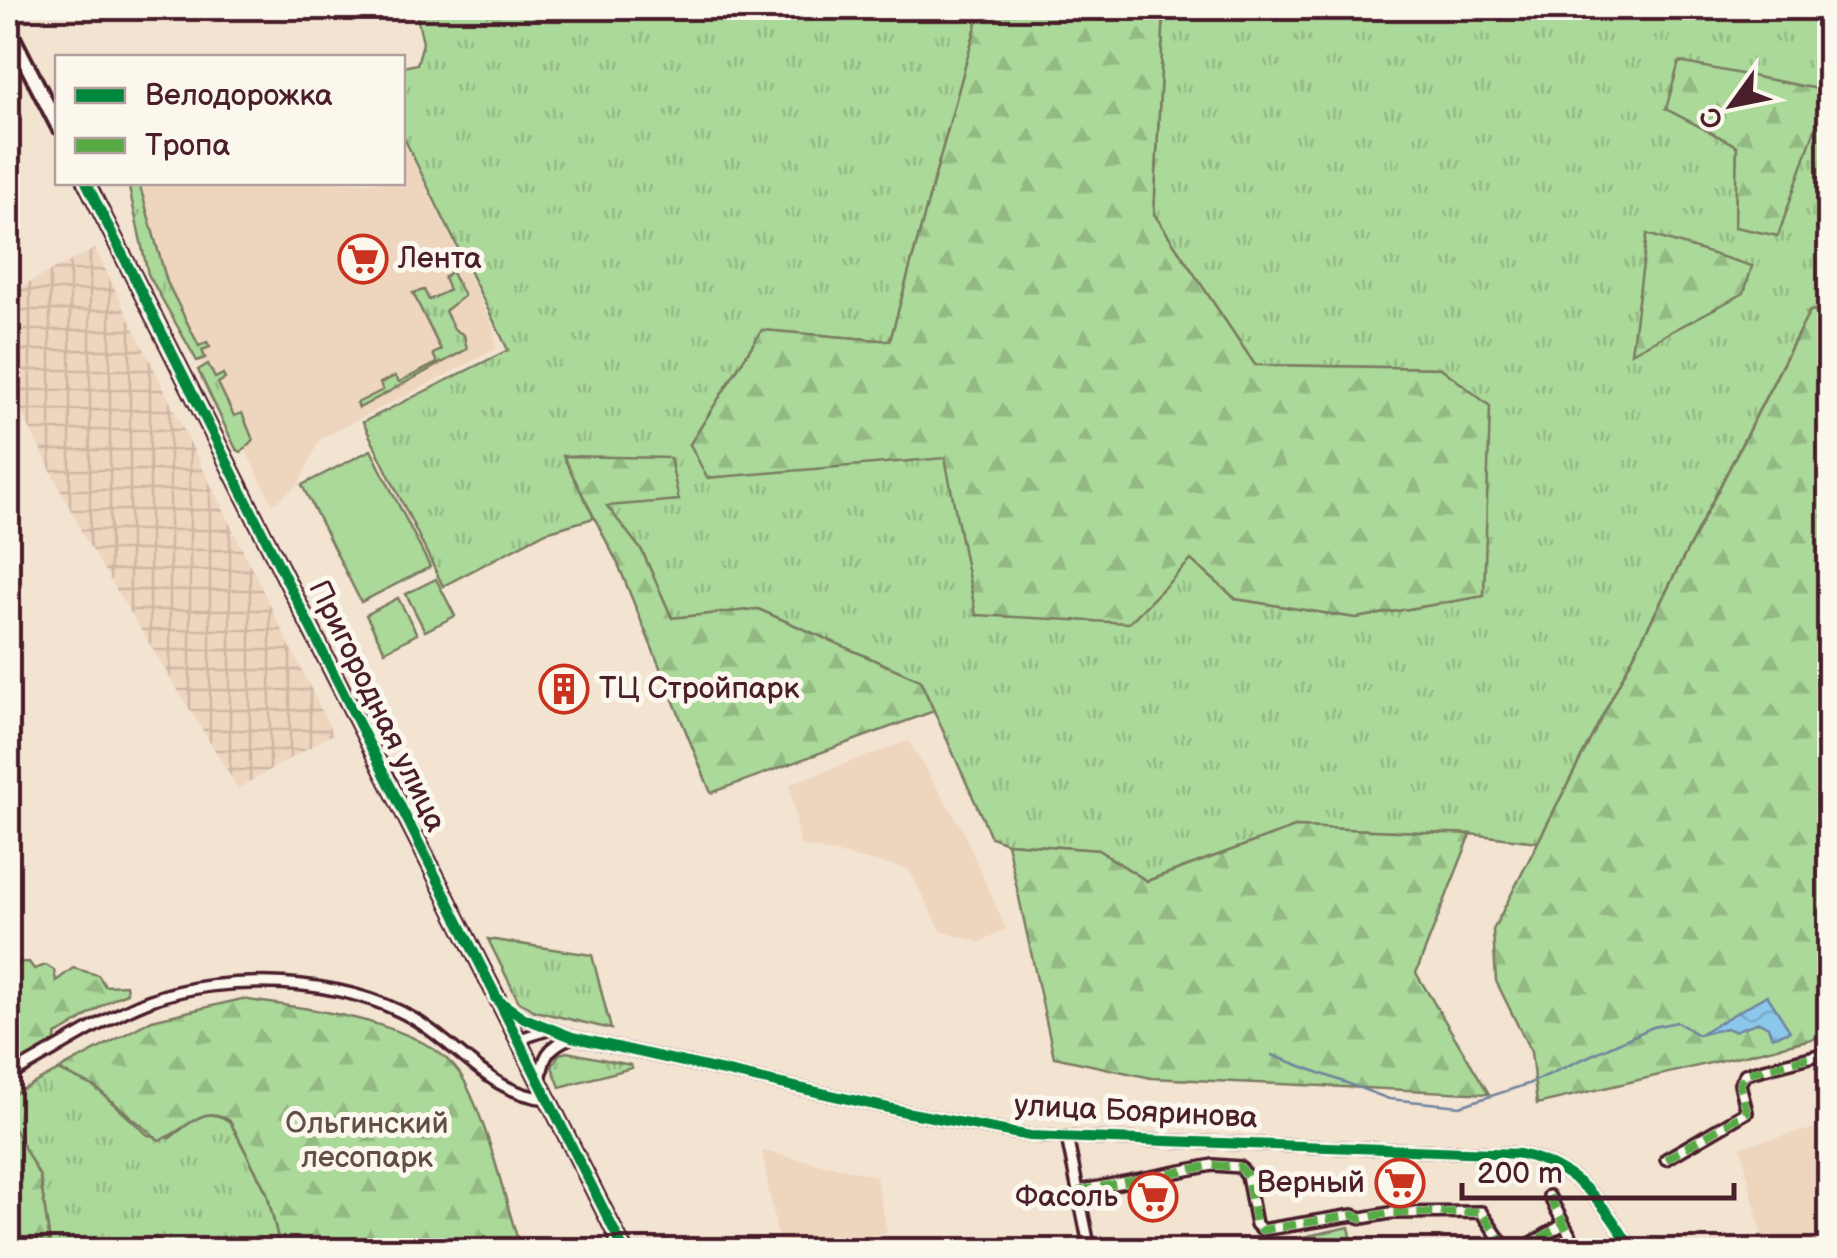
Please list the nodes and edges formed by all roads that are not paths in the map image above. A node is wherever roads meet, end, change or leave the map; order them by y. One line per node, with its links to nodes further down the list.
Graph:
1 (8, 28): 2 (street)
2 (55, 120)
3 (88, 185): 4 (street, Пригородная улица)
4 (496, 998): 5 (street, улица Бояринова); 7 (street, Пригородная улица)
5 (550, 1030): 6 (street, улица Бояринова); 7 (street)
6 (572, 1037): 10 (street); 12 (street, улица Бояринова)
7 (521, 1047): 10 (street, Пригородная улица)
8 (1830, 1052): 13 (street)
9 (8, 1076): 11 (street)
10 (540, 1085): 11 (street, Пригородная улица)
11 (548, 1100): 17 (street, Пригородная улица)
12 (1067, 1137): 14 (street); 22 (street, улица Бояринова)
13 (1666, 1159)
14 (1078, 1192): 18 (street); 19 (street)
15 (1549, 1196): 16 (street)
16 (1564, 1224): 20 (street); 21 (street)
17 (624, 1250)
18 (1090, 1250)
19 (1506, 1250)
20 (1520, 1250)
21 (1578, 1250)
22 (1632, 1250)

